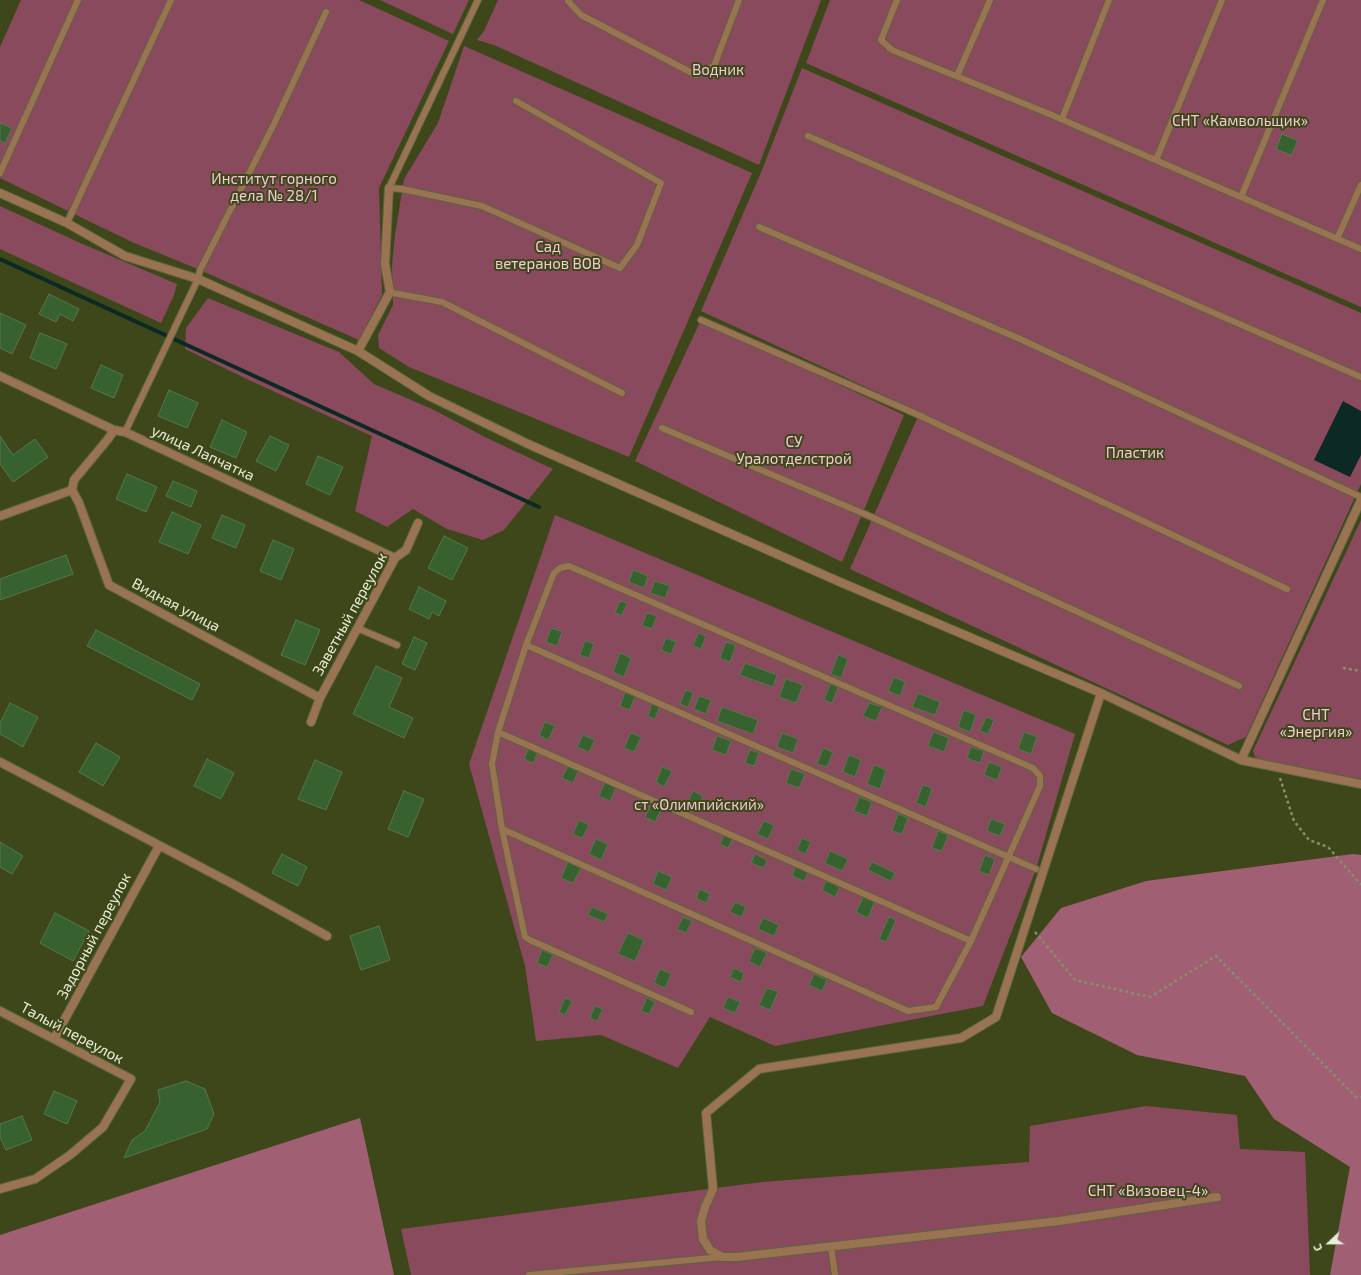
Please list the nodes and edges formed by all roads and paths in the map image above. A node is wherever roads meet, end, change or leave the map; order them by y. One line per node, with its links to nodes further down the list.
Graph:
1 (78, 0): 17 (lane)
2 (171, 0): 22 (lane)
3 (478, 0): 19 (lane)
4 (568, 0): 5 (lane)
5 (739, 0)
6 (897, 0): 12 (lane)
7 (990, 0): 12 (lane)
8 (1109, 0): 14 (lane)
9 (1222, 0): 16 (lane)
10 (1323, 0): 21 (lane)
11 (326, 12): 26 (lane)
12 (957, 76): 14 (lane)
13 (516, 101): 19 (lane)
14 (1062, 119): 16 (lane)
15 (808, 136): 31 (lane)
16 (1156, 160): 21 (lane)
17 (0, 173)
18 (1361, 185): 24 (lane)
19 (389, 188): 27 (street)
20 (0, 193): 22 (street)
21 (1241, 197): 24 (lane)
22 (67, 223): 26 (street)
23 (759, 227): 37 (lane)
24 (1337, 239): 25 (lane)
25 (1361, 249)
26 (198, 279): 29 (street); 35 (lane)
27 (390, 292): 29 (street); 32 (lane)
28 (701, 320): 41 (lane)
29 (358, 351): 48 (street)
30 (0, 376): 34 (street, улица Лапчатка)
31 (1361, 377)
32 (622, 393)
33 (662, 428): 47 (lane)
34 (114, 430): 35 (street, улица Лапчатка); 36 (street)
35 (125, 432): 40 (street, улица Лапчатка)
36 (72, 490): 38 (street); 49 (street, Видная улица)
37 (1361, 499): 52 (street)
38 (0, 516)
39 (418, 523): 40 (street, Заветный переулок)
40 (394, 558): 42 (street, Заветный переулок)
41 (1287, 589)
42 (357, 628): 43 (lane); 49 (street, Заветный переулок)
43 (397, 645)
44 (526, 645): 51 (lane); 58 (lane); 58 (lane)
45 (1343, 668): 46 (path)
46 (1361, 671)
47 (1239, 686)
48 (1101, 693): 52 (street); 60 (street)
49 (320, 698): 50 (street, Заветный переулок)
50 (311, 722)
51 (498, 732): 56 (lane); 64 (lane)
52 (1241, 760): 54 (street)
53 (0, 762): 57 (street)
54 (1275, 767): 55 (street); 61 (path)
55 (1361, 784)
56 (502, 829): 64 (lane); 66 (lane)
57 (159, 846): 63 (street); 67 (street, Задорный переулок)
58 (1008, 856): 59 (lane); 64 (lane)
59 (1036, 869): 60 (street)
60 (1042, 876): 62 (street)
61 (1361, 885)
62 (1026, 922): 68 (path); 72 (street)
63 (327, 936)
64 (971, 941)
65 (0, 1011): 67 (street, Талый переулок)
66 (691, 1012)
67 (54, 1039): 69 (street, Талый переулок)
68 (1361, 1097)
69 (0, 1189)
70 (1217, 1197): 71 (street)
71 (831, 1246): 72 (street); 74 (lane)
72 (722, 1257): 73 (lane)
73 (529, 1275)
74 (835, 1275)

